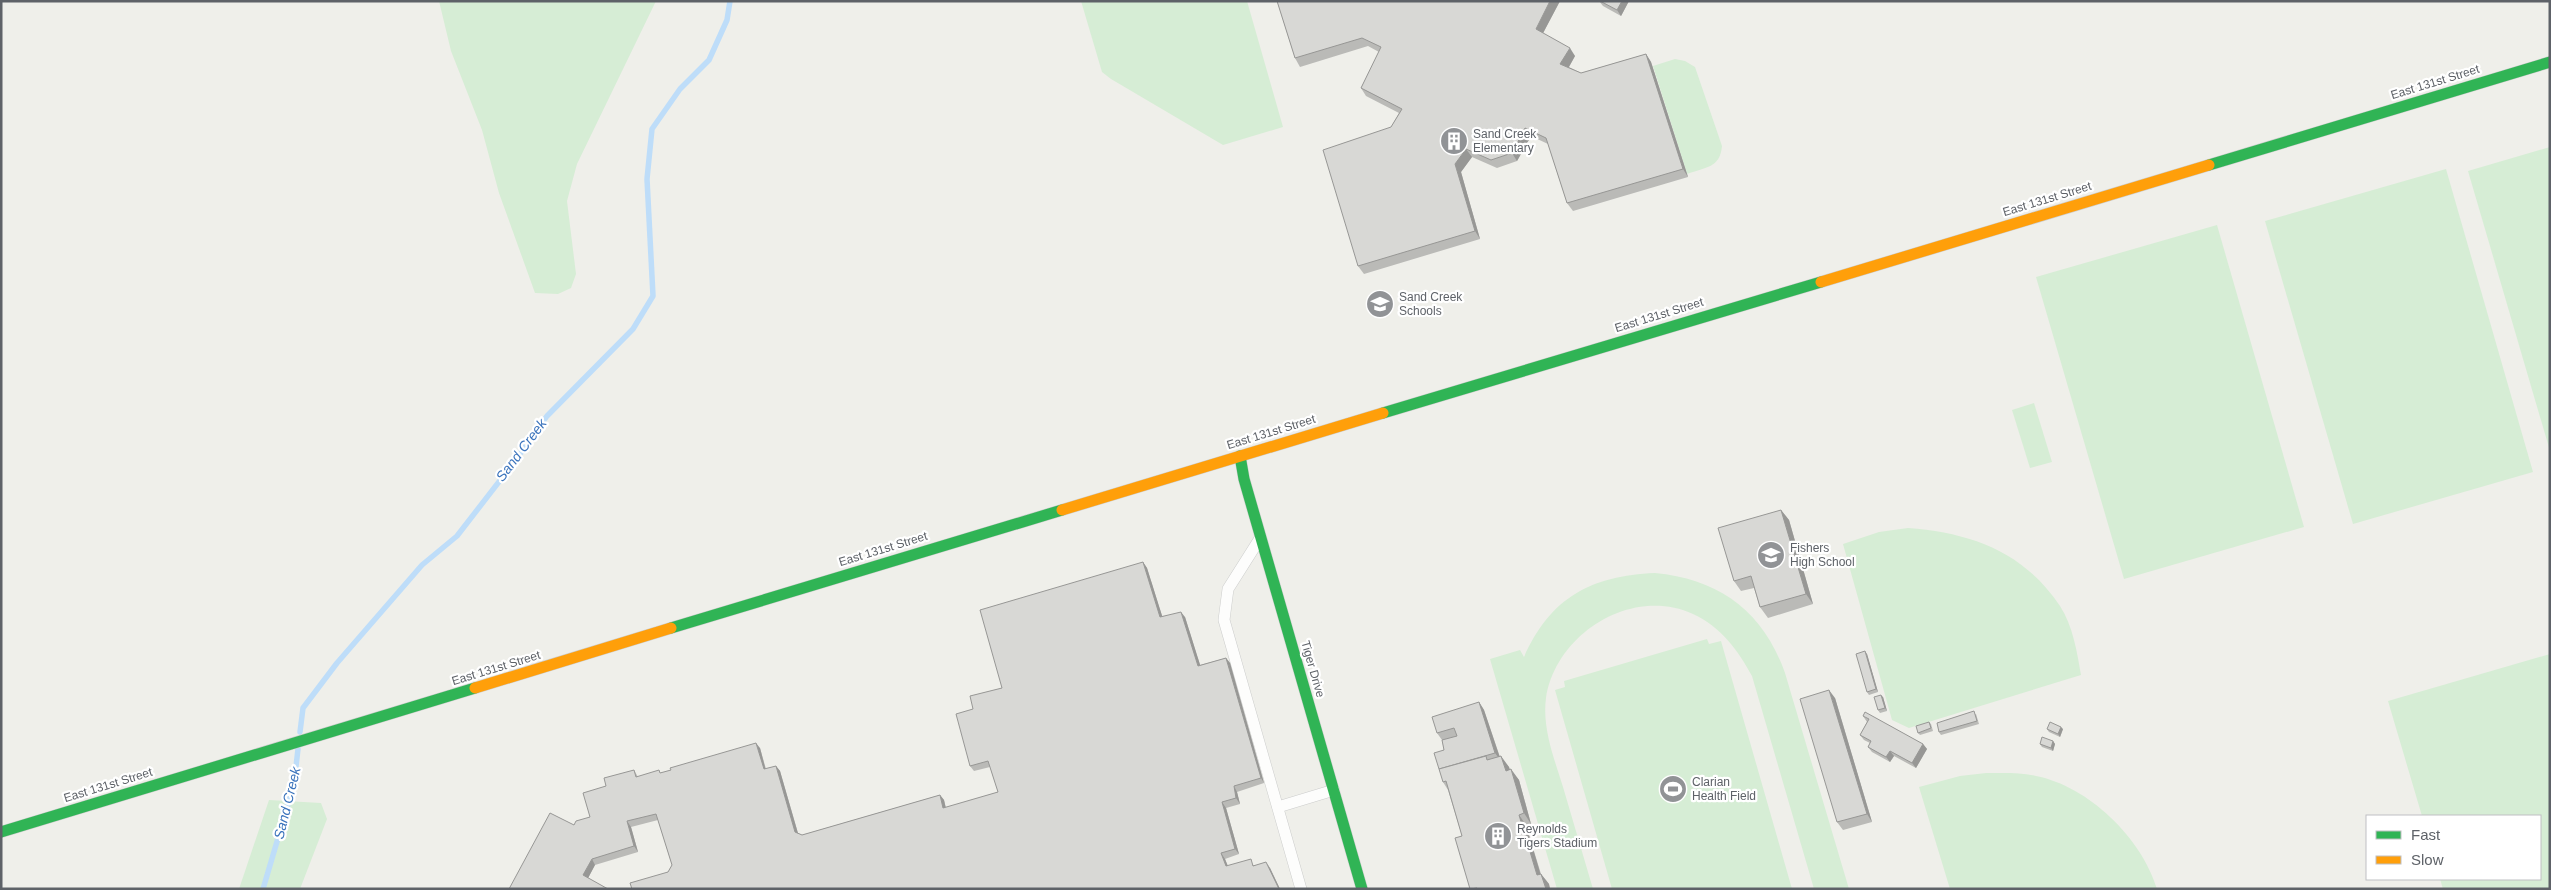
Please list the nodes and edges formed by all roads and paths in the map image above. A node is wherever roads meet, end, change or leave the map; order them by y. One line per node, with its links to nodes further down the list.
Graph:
1 (2550, 62): 2 (street, East 131st Street)
2 (1240, 456): 3 (street, Tiger Drive); 6 (street, East 131st Street)
3 (1261, 536): 4 (street, Tiger Drive); 5 (lane)
4 (1334, 790): 5 (lane); 8 (street, Tiger Drive)
5 (1278, 807): 7 (lane)
6 (1, 832)
7 (1301, 889)
8 (1362, 889)

